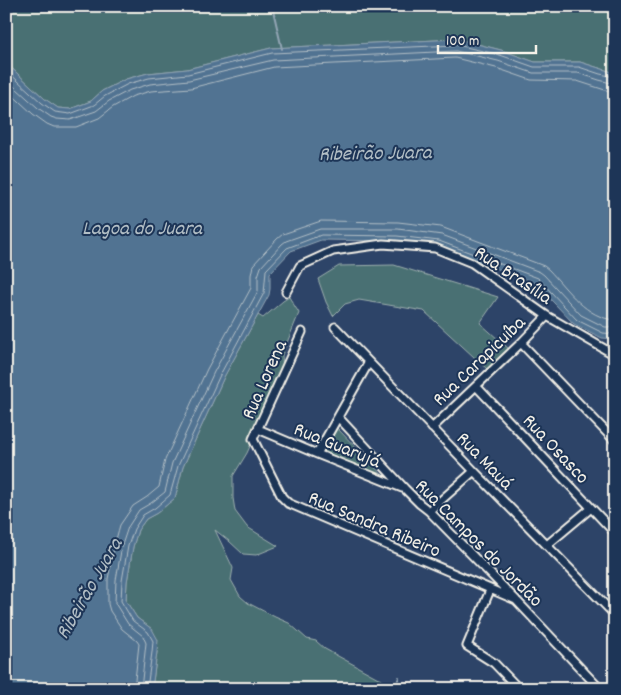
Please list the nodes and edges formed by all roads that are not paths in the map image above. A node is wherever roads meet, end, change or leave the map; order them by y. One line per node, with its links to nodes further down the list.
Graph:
1 (286, 292): 2 (street, Rua Brasília)
2 (547, 316): 5 (street, Rua Carapicuíba); 6 (street, Rua Brasília)
3 (335, 327): 7 (street, Rua Mauá)
4 (302, 332): 11 (street, Rua Lorena)
5 (521, 343): 8 (street, Rua Carapicuíba); 13 (street)
6 (615, 355)
7 (369, 362): 9 (street); 10 (street, Rua Mauá)
8 (476, 386): 10 (street, Rua Carapicuíba); 17 (street, Rua Osasco)
9 (338, 417): 14 (street); 16 (street, Rua Campos do Jordão)
10 (432, 428): 15 (street, Rua Mauá)
11 (258, 429): 12 (street, Rua Lorena); 14 (street, Rua Guarujá)
12 (253, 439): 21 (street, Rua Sandra Ribeiro)
13 (615, 440)
14 (317, 454): 16 (street, Rua Guarujá)
15 (474, 471): 18 (street); 20 (street, Rua Mauá)
16 (405, 489): 18 (street, Rua Campos do Jordão)
17 (591, 508): 19 (street, Rua Osasco); 20 (street)
18 (428, 511): 22 (street, Rua Campos do Jordão)
19 (615, 533)
20 (546, 545): 23 (street, Rua Mauá)
21 (490, 590): 22 (street, Rua Sandra Ribeiro); 24 (street)
22 (516, 600): 25 (street, Rua Campos do Jordão)
23 (615, 615)
24 (519, 689)
25 (600, 689)

